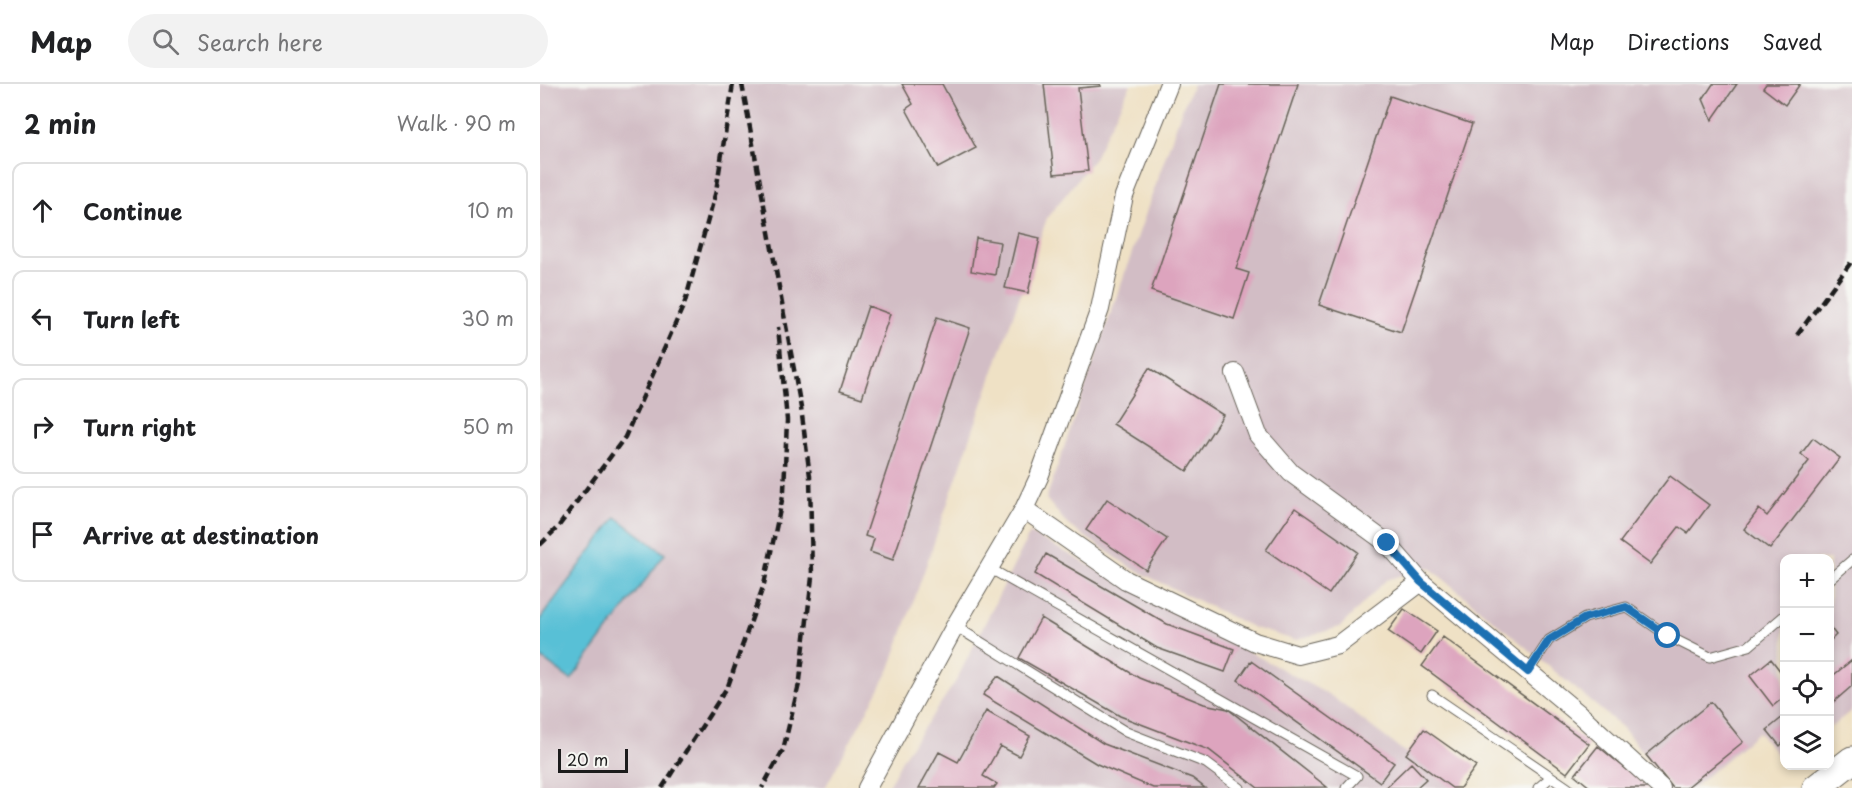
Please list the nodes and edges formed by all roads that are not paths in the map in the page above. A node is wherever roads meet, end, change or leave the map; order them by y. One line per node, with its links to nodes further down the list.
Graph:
1 (1169, 84): 3 (street)
2 (1235, 373): 7 (street)
3 (1024, 509): 5 (street); 7 (street)
4 (1852, 560): 6 (lane)
5 (989, 568): 9 (street); 16 (lane)
6 (1834, 576)
7 (1421, 582): 10 (street)
8 (1780, 620): 10 (lane)
9 (955, 626): 14 (street); 15 (lane)
10 (1528, 672): 19 (street)
11 (1432, 695): 13 (lane)
12 (1852, 760): 20 (main road)
13 (1551, 777): 17 (lane); 18 (lane)
14 (867, 788)
15 (1240, 788)
16 (1346, 788)
17 (1538, 788)
18 (1568, 788)
19 (1660, 788)
20 (1816, 788)

